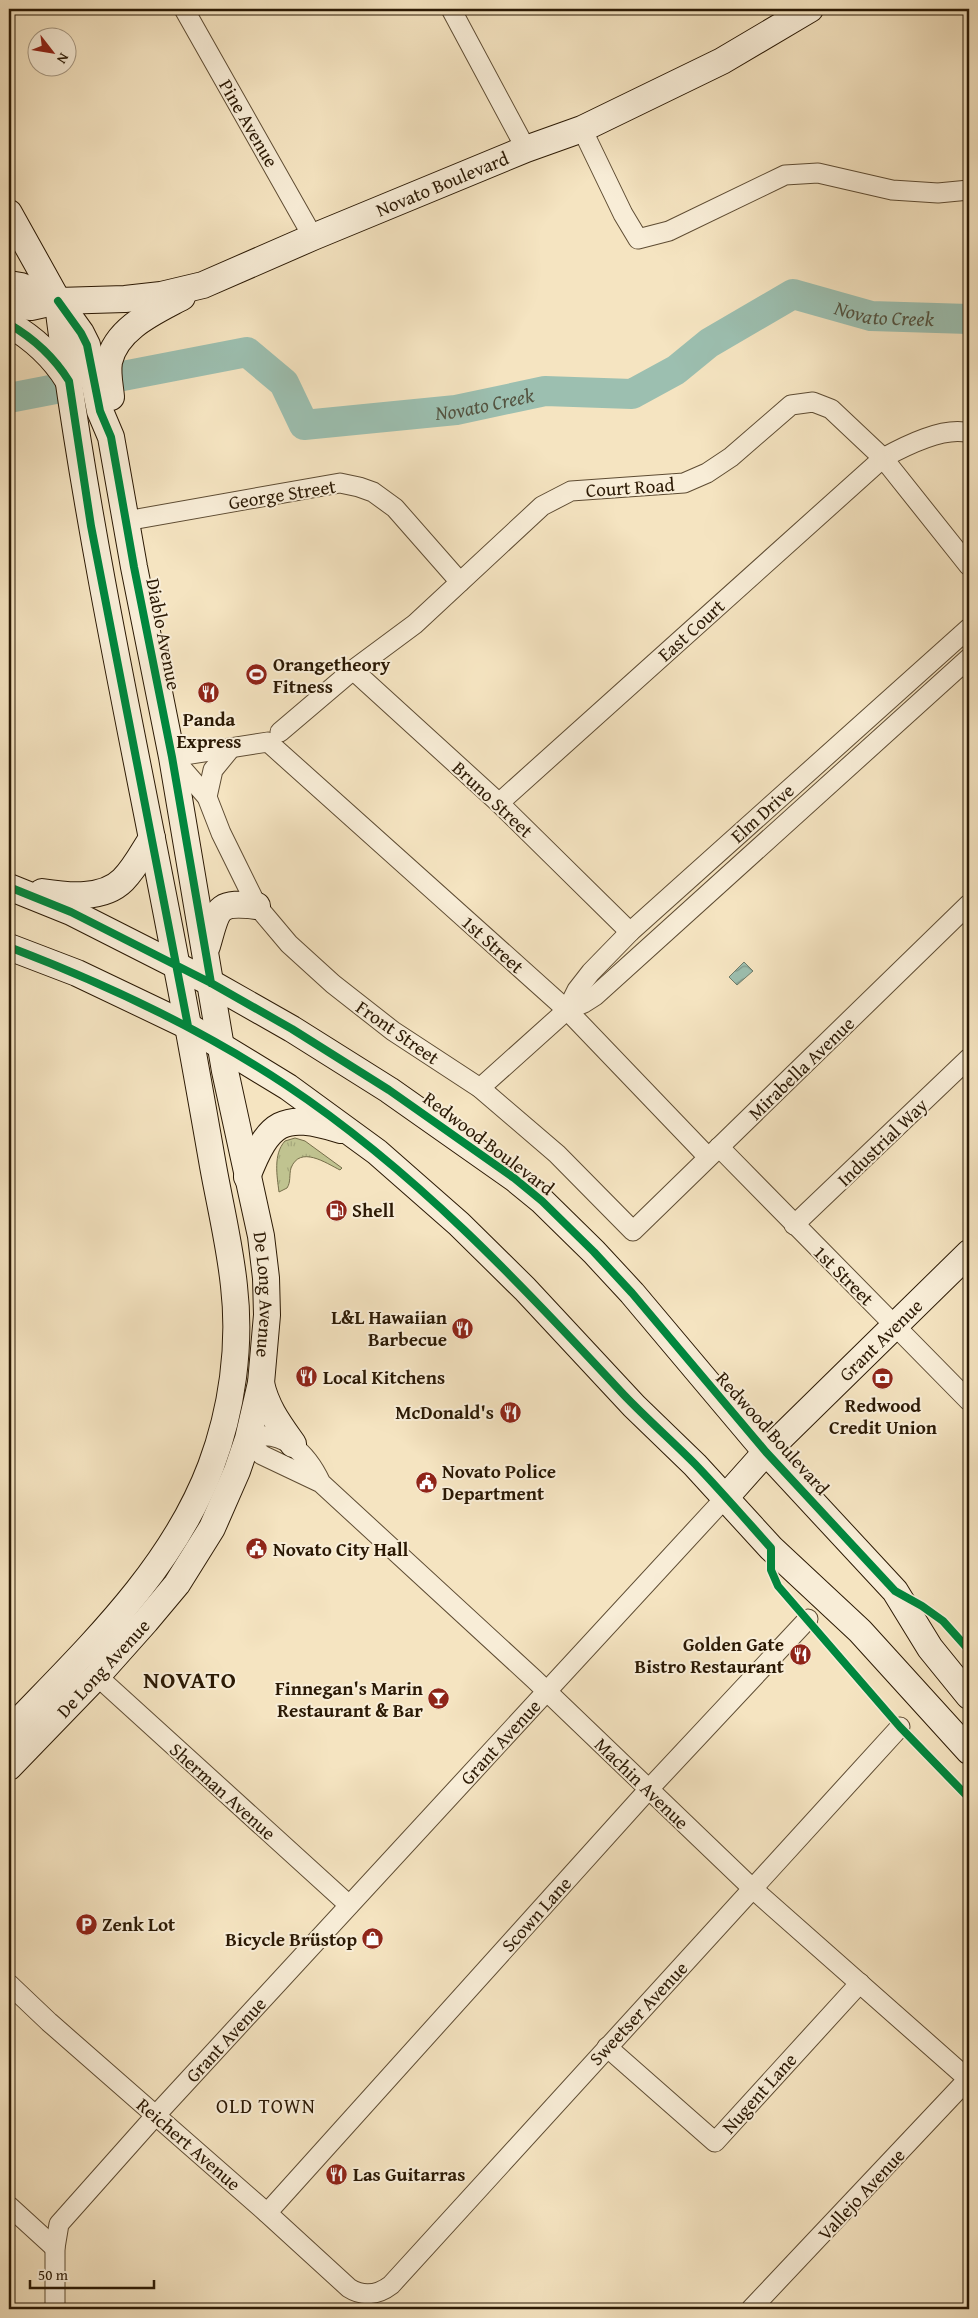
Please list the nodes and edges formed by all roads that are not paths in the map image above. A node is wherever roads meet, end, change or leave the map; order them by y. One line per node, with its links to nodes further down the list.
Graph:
1 (184, 9): 8 (street, Pine Avenue)
2 (452, 9): 5 (street)
3 (810, 9): 4 (main road, Novato Boulevard)
4 (582, 128): 5 (main road, Novato Boulevard); 6 (street)
5 (526, 149): 8 (main road, Novato Boulevard)
6 (969, 190)
7 (12, 220): 9 (main road); 12 (main road, Diablo Avenue)
8 (314, 236): 11 (main road, Novato Boulevard)
9 (9, 253)
10 (9, 284): 12 (main road)
11 (203, 285): 12 (main road, Novato Boulevard); 15 (main road)
12 (58, 301): 13 (main road); 15 (main road, Diablo Avenue)
13 (9, 306)
14 (9, 324): 15 (main road)
15 (80, 370): 18 (main road, Diablo Avenue); 19 (main road, Diablo Avenue)
16 (969, 433): 17 (street, East Court)
17 (883, 458): 20 (street, Court Road); 22 (street, Court Road); 31 (street, East Court)
18 (126, 521): 21 (main road, Diablo Avenue); 22 (street, George Street)
19 (91, 526): 21 (main road); 29 (main road, Diablo Avenue)
20 (969, 566)
21 (134, 567): 28 (main road, Diablo Avenue)
22 (460, 582): 25 (street, Court Road)
23 (969, 628): 36 (street, Elm Drive)
24 (969, 658): 41 (street, Elm Drive)
25 (354, 670): 26 (street, Court Road); 31 (street, Bruno Street)
26 (274, 737): 27 (street); 41 (street, 1st Street)
27 (231, 748): 28 (street); 30 (street)
28 (172, 757): 29 (main road); 30 (street, Front Street); 38 (main road, Diablo Avenue)
29 (136, 765): 32 (main road, Diablo Avenue)
30 (207, 797): 35 (street, Front Street)
31 (499, 803): 36 (street, Bruno Street)
32 (152, 838): 33 (main road); 39 (main road, Diablo Avenue)
33 (9, 887): 39 (main road, Redwood Boulevard)
34 (969, 904): 47 (street, Mirabella Avenue)
35 (257, 906): 38 (main road); 45 (street, Front Street)
36 (630, 932): 41 (street, Elm Drive)
37 (9, 946): 42 (main road)
38 (206, 949): 40 (main road, Diablo Avenue)
39 (177, 966): 40 (main road, Redwood Boulevard); 42 (main road, De Long Avenue)
40 (211, 983): 43 (main road, De Long Avenue); 58 (main road, Redwood Boulevard)
41 (567, 1010): 45 (street, Elm Drive); 47 (street, 1st Street)
42 (188, 1026): 43 (main road); 55 (main road, De Long Avenue)
43 (221, 1045): 46 (main road); 48 (main road, De Long Avenue)
44 (969, 1058): 49 (street, Industrial Way)
45 (480, 1088): 50 (street, Front Street)
46 (351, 1133): 48 (main road); 60 (main road)
47 (713, 1152): 49 (street, 1st Street); 50 (street, Mirabella Avenue)
48 (247, 1177): 53 (main road, De Long Avenue)
49 (794, 1225): 52 (street, 1st Street)
50 (633, 1231)
51 (969, 1253): 52 (main road, Grant Avenue)
52 (895, 1326): 54 (street, 1st Street); 58 (main road, Grant Avenue)
53 (261, 1383): 56 (main road, De Long Avenue); 57 (main road)
54 (969, 1401)
55 (221, 1433): 56 (main road); 66 (main road, De Long Avenue)
56 (248, 1439): 57 (street, Machin Avenue); 59 (street, Machin Avenue); 62 (main road, De Long Avenue)
57 (293, 1444): 59 (street, Machin Avenue)
58 (766, 1452): 60 (main road, Grant Avenue); 64 (main road, Redwood Boulevard)
59 (321, 1483): 63 (street, Machin Avenue)
60 (725, 1498): 63 (street, Grant Avenue); 67 (main road)
61 (808, 1620): 69 (street, Scown Lane)
62 (97, 1676): 68 (main road, De Long Avenue); 71 (street, Sherman Avenue)
63 (547, 1692): 69 (street, Machin Avenue); 71 (street, Grant Avenue)
64 (969, 1696)
65 (900, 1727): 70 (street, Sweetser Avenue)
66 (9, 1731)
67 (969, 1751)
68 (9, 1767)
69 (648, 1790): 70 (street, Machin Avenue); 78 (street, Scown Lane)
70 (754, 1889): 72 (street, Machin Avenue); 74 (street, Sweetser Avenue)
71 (350, 1905): 76 (street, Grant Avenue)
72 (860, 1983): 74 (street, Nugent Lane); 75 (street, Machin Avenue)
73 (9, 1984): 76 (street, Reichert Avenue)
74 (607, 2046): 80 (street, Sweetser Avenue)
75 (969, 2078): 82 (street, Vallejo Avenue)
76 (156, 2115): 78 (street, Reichert Avenue); 79 (street, Grant Avenue)
77 (9, 2206): 79 (street)
78 (267, 2212): 80 (street, Reichert Avenue)
79 (55, 2248): 81 (street, Grant Avenue)
80 (373, 2294)
81 (56, 2309)
82 (752, 2309)

